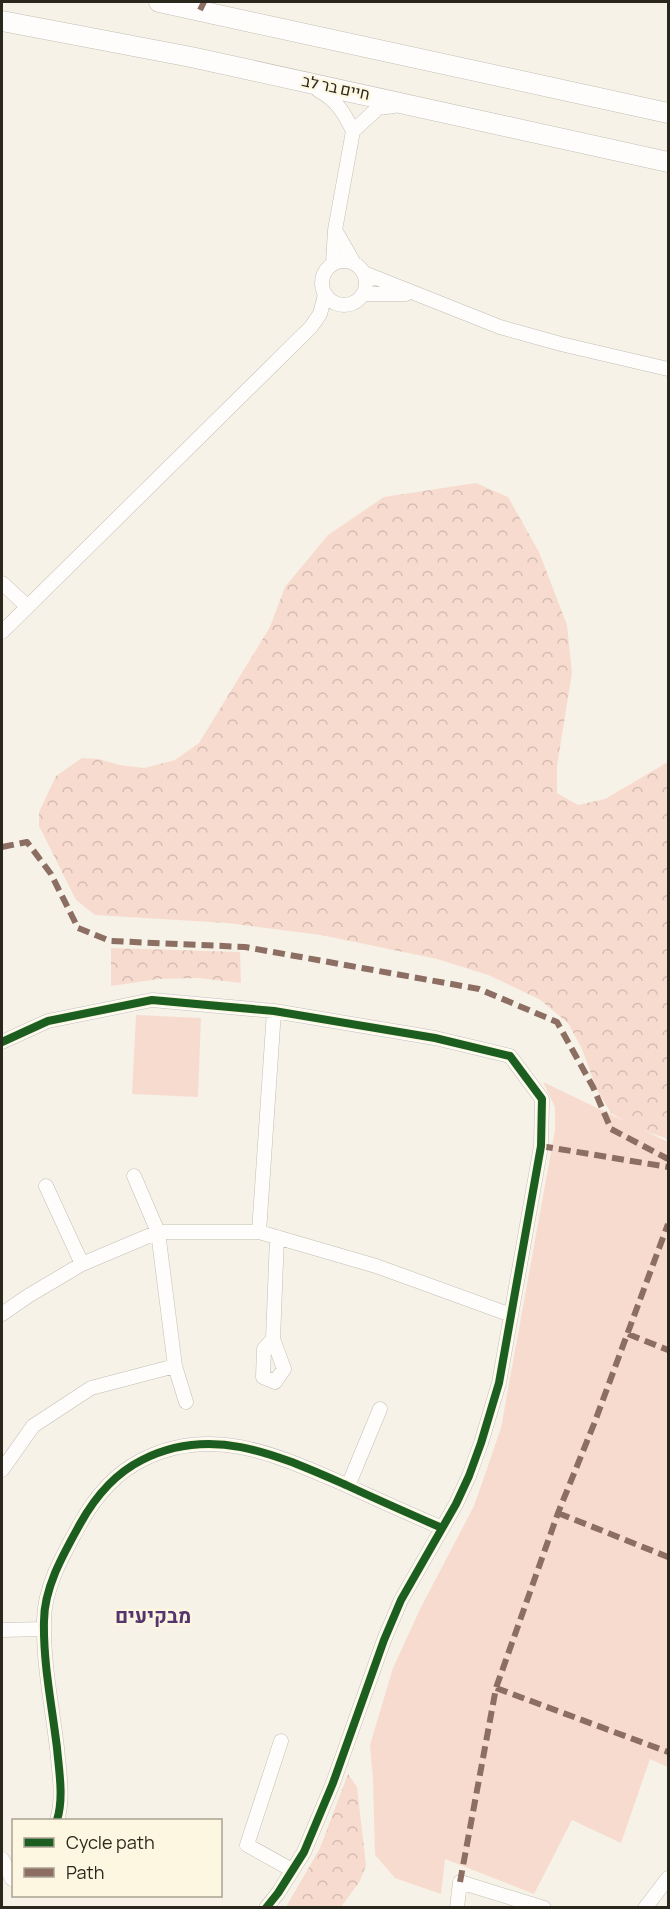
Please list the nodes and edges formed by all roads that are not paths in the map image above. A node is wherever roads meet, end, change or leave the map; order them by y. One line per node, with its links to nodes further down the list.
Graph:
1 (159, 2): 5 (main road)
2 (2, 21): 3 (main road, חיים בר לב)
3 (298, 79): 4 (main road, חיים בר לב); 6 (street)
4 (424, 106): 6 (street); 7 (main road, חיים בר לב)
5 (669, 113)
6 (353, 131): 8 (street)
7 (669, 162)
8 (334, 230): 9 (street); 10 (street)
9 (354, 262): 10 (street); 11 (street)
10 (333, 263): 14 (street)
11 (364, 273): 12 (street); 13 (street)
12 (363, 294): 13 (street); 15 (street)
13 (414, 294): 17 (street)
14 (325, 295): 15 (street); 16 (street)
15 (337, 304): 16 (street)
16 (320, 314): 19 (street)
17 (669, 369)
18 (2, 583): 19 (street)
19 (27, 606): 20 (street)
20 (2, 632)
21 (274, 1011): 22 (street); 26 (street); 30 (street)
22 (2, 1042)
23 (134, 1176): 25 (street)
24 (46, 1186): 28 (street)
25 (158, 1232): 26 (street); 28 (street); 32 (street)
26 (259, 1232): 27 (street)
27 (277, 1237): 30 (street); 31 (street)
28 (82, 1264): 29 (street)
29 (2, 1314)
30 (511, 1315): 37 (street)
31 (273, 1339)
32 (175, 1366): 33 (street); 35 (street)
33 (186, 1402)
34 (380, 1409): 36 (street)
35 (2, 1470)
36 (348, 1486): 37 (street); 38 (street)
37 (442, 1528): 43 (street)
38 (44, 1629): 39 (street); 41 (street)
39 (2, 1630)
40 (281, 1741): 43 (street)
41 (57, 1819)
42 (2, 1858): 45 (street)
43 (292, 1870): 46 (street)
44 (669, 1878): 49 (street)
45 (9, 1880)
46 (267, 1908)
47 (457, 1908): 48 (street)
48 (544, 1908)
49 (645, 1908)

